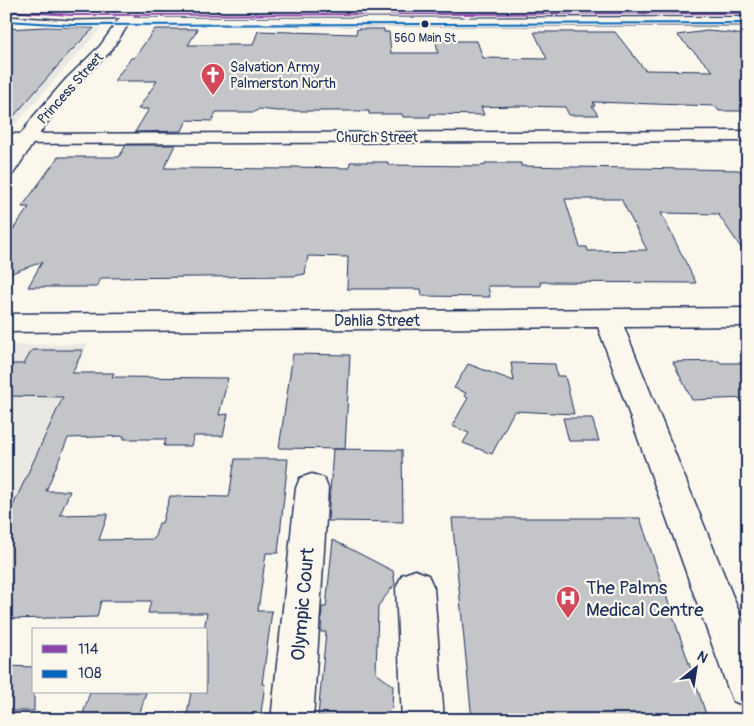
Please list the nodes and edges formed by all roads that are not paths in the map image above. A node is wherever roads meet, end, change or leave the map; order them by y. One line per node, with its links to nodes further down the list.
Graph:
1 (222, 8): 5 (main road)
2 (405, 8): 6 (main road)
3 (748, 8): 7 (main road)
4 (6, 11): 8 (main road)
5 (292, 11): 6 (main road); 8 (main road)
6 (352, 11): 7 (main road)
7 (601, 11): 9 (main road)
8 (128, 14): 10 (main road); 11 (main road); 14 (main road, Princess Street)
9 (748, 14)
10 (748, 21)
11 (6, 24)
12 (748, 136): 14 (main road, Church Street)
13 (6, 139): 14 (main road, Church Street)
14 (28, 139): 15 (main road, Princess Street)
15 (6, 170)
16 (748, 317): 17 (main road, Dahlia Street)
17 (608, 318): 18 (main road, Dahlia Street); 21 (main road)
18 (6, 323)
19 (312, 488): 22 (main road, Olympic Court)
20 (415, 588): 23 (main road)
21 (748, 686)
22 (292, 720)
23 (422, 720)

